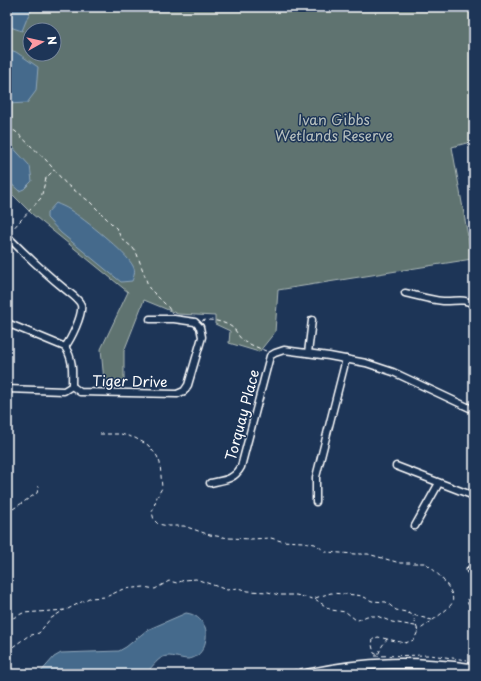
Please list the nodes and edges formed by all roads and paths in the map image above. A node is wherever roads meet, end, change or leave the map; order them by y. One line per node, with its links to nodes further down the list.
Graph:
1 (7, 129): 2 (path)
2 (55, 169): 3 (path); 7 (path)
3 (7, 236): 11 (street)
4 (405, 292): 5 (street)
5 (474, 305)
6 (150, 318): 7 (street)
7 (174, 319): 9 (street)
8 (312, 320): 12 (street)
9 (196, 322): 13 (path); 15 (street, Tiger Drive)
10 (7, 323): 11 (street)
11 (65, 348): 15 (street)
12 (308, 353): 13 (street); 14 (street)
13 (270, 356): 20 (street, Torquay Place)
14 (346, 359): 17 (street); 24 (street)
15 (72, 386): 16 (street, Tiger Drive)
16 (7, 389)
17 (474, 410)
18 (100, 434): 32 (path)
19 (396, 466): 21 (street)
20 (210, 483)
21 (439, 483): 23 (street); 26 (street)
22 (39, 486): 25 (path)
23 (474, 496)
24 (316, 502)
25 (7, 513)
26 (414, 526)
27 (472, 568): 30 (path)
28 (315, 599): 29 (path); 31 (path); 34 (path)
29 (64, 610): 33 (path); 36 (path)
30 (474, 610)
31 (413, 615): 32 (path); 34 (path)
32 (432, 620): 34 (path)
33 (7, 621)
34 (418, 631): 35 (path)
35 (386, 639): 35 (path)
36 (7, 651)
37 (474, 669): 38 (main road)
38 (308, 674)

